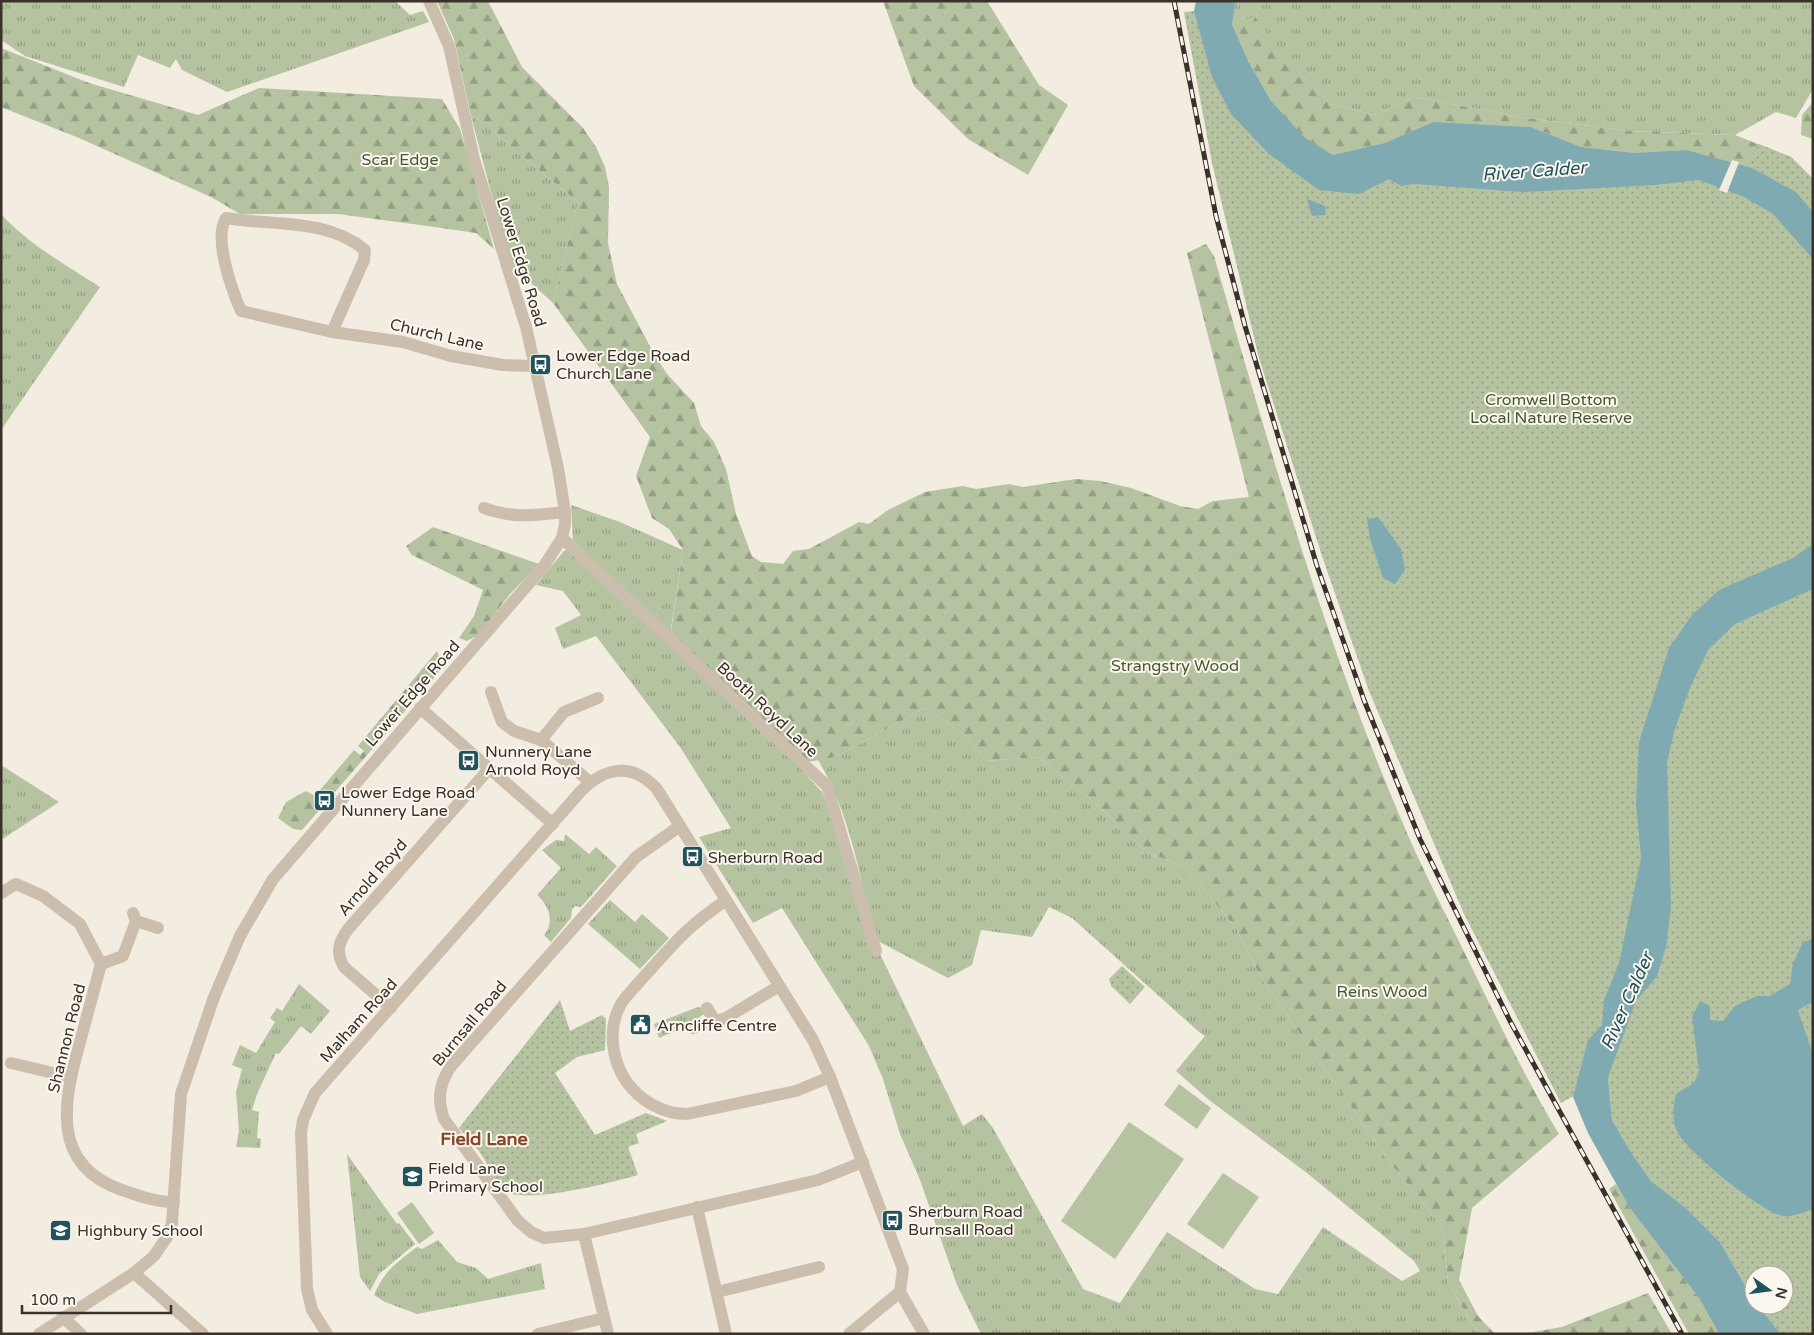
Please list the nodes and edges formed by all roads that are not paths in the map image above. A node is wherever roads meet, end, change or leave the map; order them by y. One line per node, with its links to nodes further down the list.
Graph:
1 (428, 1): 3 (street, Lower Edge Road)
2 (332, 332): 2 (street, Church Lane); 3 (street, Church Lane)
3 (534, 366): 5 (street, Lower Edge Road)
4 (484, 508): 5 (street)
5 (565, 512): 6 (street, Lower Edge Road)
6 (562, 538): 9 (street, Lower Edge Road); 18 (street, Booth Royd Lane)
7 (491, 692): 10 (street)
8 (598, 698): 10 (street)
9 (420, 708): 11 (street); 29 (street, Lower Edge Road)
10 (541, 740): 12 (street)
11 (489, 769): 13 (street); 21 (street, Arnold Royd)
12 (590, 782): 13 (street, Malham Road); 14 (street)
13 (553, 824): 21 (street, Malham Road)
14 (680, 826): 16 (street); 31 (street, Burnsall Road)
15 (1, 894): 19 (street)
16 (726, 900): 20 (street); 27 (street)
17 (158, 928): 19 (street)
18 (876, 951)
19 (101, 964): 26 (street, Shannon Road)
20 (779, 986): 23 (street); 27 (street)
21 (391, 1008): 41 (street, Malham Road)
22 (707, 1008): 23 (street)
23 (715, 1021): 24 (street)
24 (693, 1028)
25 (11, 1063): 26 (street)
26 (70, 1077): 29 (street, Shannon Road)
27 (830, 1077): 28 (street)
28 (863, 1162): 30 (street, Burnsall Road); 35 (street)
29 (174, 1202): 33 (street, Lower Edge Road)
30 (696, 1207): 31 (street, Burnsall Road); 34 (street)
31 (584, 1234): 37 (street)
32 (819, 1267): 34 (street)
33 (134, 1273): 36 (street, Lower Edge Road); 40 (street)
34 (717, 1292): 44 (street)
35 (900, 1292): 45 (street); 46 (street)
36 (63, 1317): 38 (street, Lower Edge Road); 39 (street)
37 (604, 1318): 42 (street); 43 (street)
38 (39, 1334)
39 (81, 1334)
40 (203, 1334)
41 (327, 1334)
42 (538, 1334)
43 (608, 1334)
44 (726, 1334)
45 (849, 1334)
46 (924, 1334)

